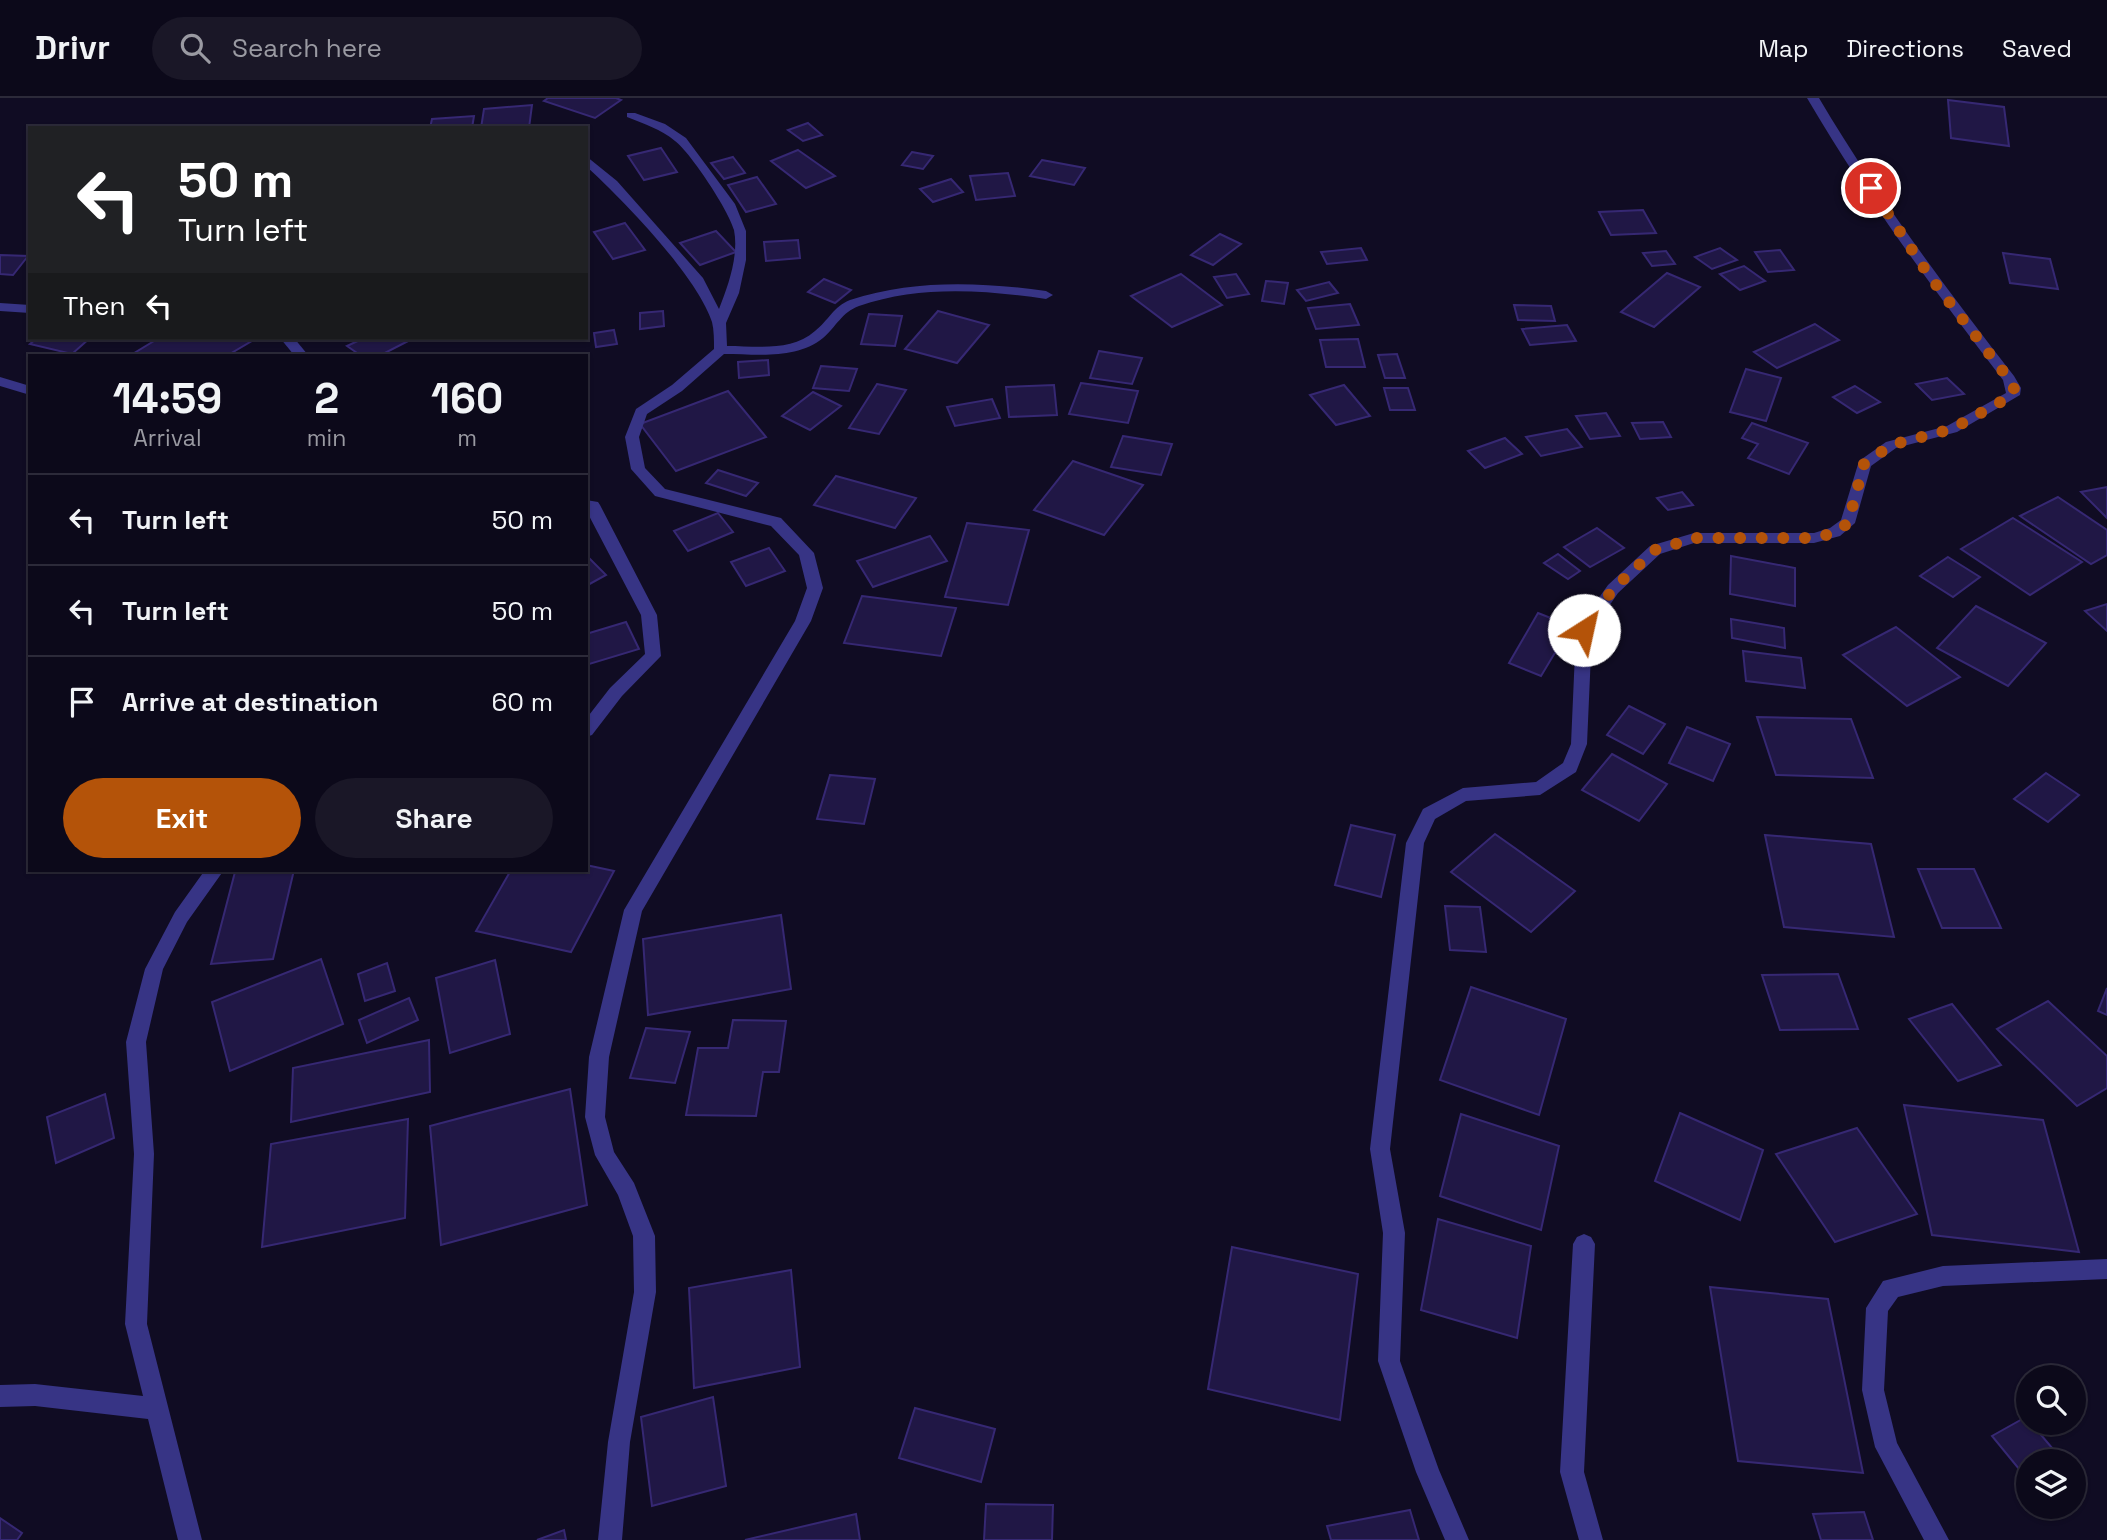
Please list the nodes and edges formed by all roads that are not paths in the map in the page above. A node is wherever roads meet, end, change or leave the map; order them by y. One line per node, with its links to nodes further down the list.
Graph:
1 (1813, 98): 22 (street)
2 (631, 115): 7 (street)
3 (588, 161): 7 (street)
4 (1046, 295): 9 (street)
5 (0, 307): 6 (street)
6 (28, 309)
7 (719, 323): 9 (street)
8 (289, 340): 10 (street)
9 (721, 350): 21 (street)
10 (300, 354)
11 (0, 381): 12 (street)
12 (28, 390)
13 (588, 505): 14 (street)
14 (588, 728)
15 (214, 872): 19 (street)
16 (1584, 1244): 23 (street)
17 (2107, 1269): 24 (street)
18 (0, 1395): 19 (street)
19 (159, 1409): 20 (street)
20 (190, 1540)
21 (610, 1540)
22 (1457, 1540)
23 (1591, 1540)
24 (1937, 1540)

